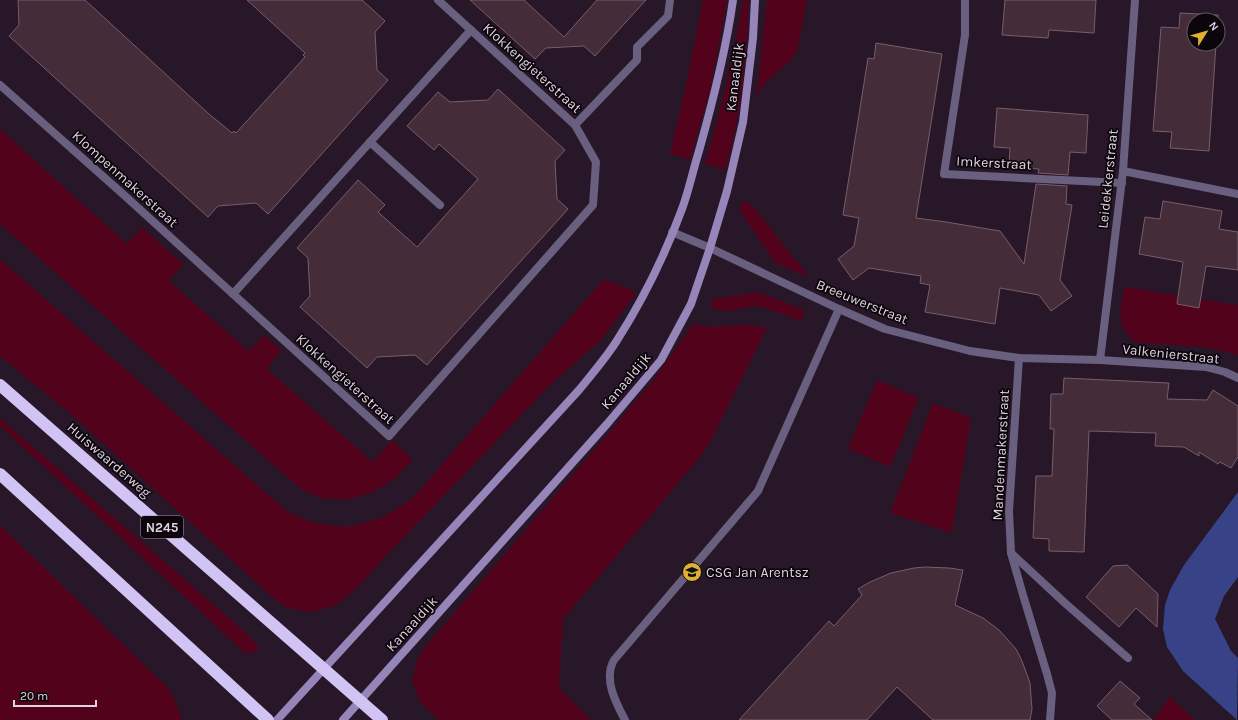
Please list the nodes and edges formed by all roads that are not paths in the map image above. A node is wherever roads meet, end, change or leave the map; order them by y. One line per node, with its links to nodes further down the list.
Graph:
1 (438, 0): 7 (street, Klokkengieterstraat)
2 (670, 0): 9 (street, Klokkengieterstraat)
3 (733, 0): 15 (street, Kanaaldijk)
4 (755, 0): 16 (street, Kanaaldijk)
5 (964, 0): 12 (street, Imkerstraat)
6 (1135, 0): 11 (street, Leidekkerstraat)
7 (471, 30): 9 (street, Klokkengieterstraat); 10 (street, Klokkengieterstraat)
8 (0, 84): 17 (street, Klompenmakerstraat)
9 (575, 125): 17 (street, Klokkengieterstraat)
10 (370, 142): 14 (street); 17 (street, Klokkengieterstraat)
11 (1123, 171): 12 (street, Leidekkerstraat); 13 (street)
12 (1122, 183): 20 (street, Leidekkerstraat)
13 (1238, 194)
14 (440, 205)
15 (672, 232): 16 (street, Breeuwerstraat); 26 (street, Kanaaldijk)
16 (710, 248): 18 (street, Breeuwerstraat); 27 (street, Kanaaldijk)
17 (233, 294)
18 (839, 309): 19 (street, Breeuwerstraat); 32 (street)
19 (1020, 358): 20 (street, Breeuwerstraat); 24 (street, Mandenmakerstraat)
20 (1100, 360): 21 (street, Valkenierstraat)
21 (1238, 378)
22 (0, 385): 26 (highway, Huiswaarderweg / N245)
23 (0, 474): 28 (highway)
24 (1011, 553): 25 (street); 33 (street, Mandenmakerstraat)
25 (1128, 658)
26 (324, 668): 27 (highway, Huiswaarderweg / N245); 29 (street)
27 (361, 701): 30 (street); 31 (highway, Huiswaarderweg / N245)
28 (268, 720)
29 (277, 720)
30 (344, 720)
31 (382, 720)
32 (625, 720)
33 (1050, 720)

